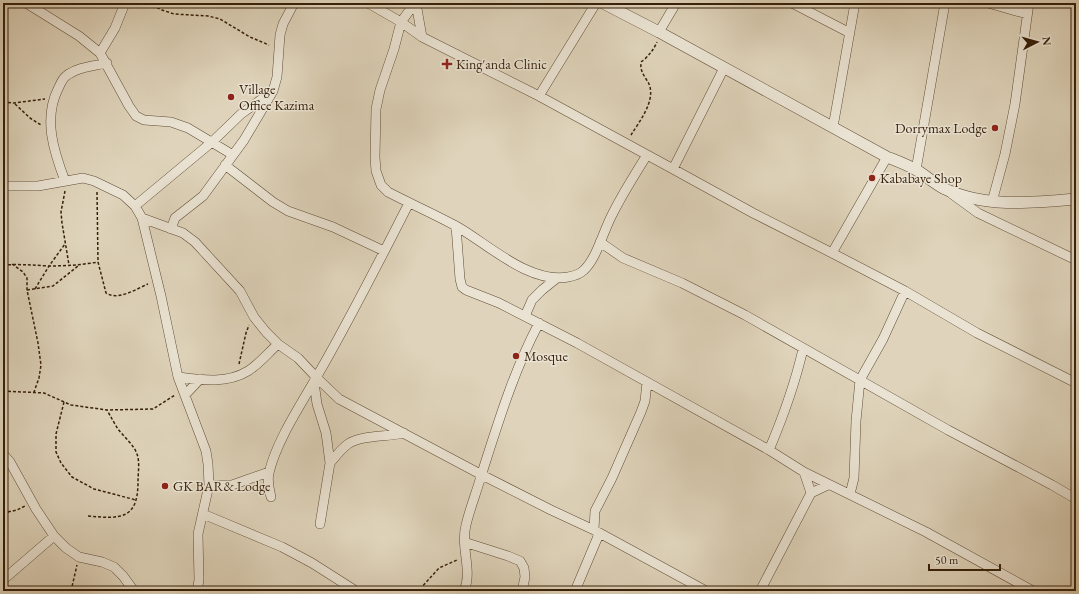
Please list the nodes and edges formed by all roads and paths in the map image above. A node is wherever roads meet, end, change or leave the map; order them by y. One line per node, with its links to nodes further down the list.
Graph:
1 (26, 3): 21 (street)
2 (125, 3): 21 (street)
3 (148, 3): 20 (path)
4 (294, 3): 20 (street)
5 (368, 3): 16 (street)
6 (416, 3): 16 (street); 19 (street)
7 (596, 3): 25 (street)
8 (603, 3): 17 (street)
9 (676, 3): 17 (street)
10 (792, 3): 18 (street)
11 (855, 3): 18 (street)
12 (945, 3): 38 (street)
13 (988, 3): 15 (street)
14 (1029, 3): 15 (street)
15 (1027, 14): 44 (street)
16 (401, 22): 19 (street); 45 (street)
17 (661, 33): 23 (street); 32 (path)
18 (850, 33): 29 (street)
19 (422, 37): 25 (street)
20 (278, 50): 24 (street)
21 (100, 53): 22 (street)
22 (107, 63): 26 (street); 31 (street)
23 (724, 68): 29 (street); 37 (street)
24 (273, 91): 31 (street); 33 (street)
25 (539, 96): 32 (street)
26 (54, 98): 28 (path); 30 (street)
27 (3, 102): 28 (path)
28 (14, 103): 30 (path)
29 (833, 127): 35 (street)
30 (51, 132): 39 (street)
31 (212, 142): 33 (street); 46 (street)
32 (626, 144): 34 (street)
33 (233, 155): 36 (street)
34 (647, 155): 37 (street); 50 (street)
35 (887, 157): 38 (street); 53 (street)
36 (226, 165): 49 (street); 52 (street)
37 (673, 169): 53 (street)
38 (916, 170): 42 (street)
39 (65, 181): 40 (street); 41 (street); 51 (path)
40 (97, 182): 46 (street); 55 (path)
41 (3, 186)
42 (942, 187): 44 (street); 54 (street)
43 (1076, 200): 44 (street)
44 (992, 202)
45 (409, 203): 48 (street); 52 (street)
46 (135, 206): 47 (street)
47 (142, 218): 49 (street); 62 (street)
48 (456, 226): 61 (street); 66 (street)
49 (171, 229): 67 (street)
50 (600, 242): 61 (street); 70 (street)
51 (65, 244): 58 (path); 60 (path)
52 (384, 251): 74 (street)
53 (832, 253): 65 (street)
54 (1076, 260)
55 (98, 262): 59 (path); 62 (path)
56 (12, 264): 57 (path); 60 (path); 64 (path)
57 (3, 265)
58 (69, 265): 59 (path); 60 (path)
59 (79, 265): 63 (path)
60 (49, 266): 63 (path)
61 (557, 278): 66 (street)
62 (157, 280): 72 (street)
63 (35, 289): 64 (path)
64 (27, 290): 79 (path)
65 (905, 291): 75 (street); 77 (street)
66 (525, 316): 68 (street)
67 (254, 317): 69 (street); 71 (path)
68 (539, 323): 76 (street); 89 (street)
69 (278, 344): 71 (street); 74 (street)
70 (803, 349): 75 (street); 84 (street)
71 (237, 375): 73 (street)
72 (178, 377): 73 (street); 80 (street)
73 (200, 380): 80 (street)
74 (315, 380): 83 (street); 86 (street); 87 (street)
75 (860, 380): 93 (street); 95 (street)
76 (647, 382): 84 (street); 98 (street)
77 (1076, 383)
78 (3, 391): 79 (path)
79 (34, 392): 81 (path)
80 (184, 392): 82 (path); 90 (street)
81 (64, 402): 82 (path); 96 (path)
82 (107, 410): 96 (path)
83 (404, 433): 86 (street); 89 (street)
84 (769, 450): 88 (street)
85 (3, 454): 97 (street)
86 (330, 463): 103 (street)
87 (269, 472): 90 (street); 94 (street)
88 (804, 472): 91 (street); 92 (street)
89 (482, 475): 102 (street); 106 (street)
90 (209, 485): 100 (street)
91 (828, 485): 92 (street); 93 (street)
92 (811, 492): 119 (street)
93 (850, 494): 120 (street)
94 (271, 497)
95 (1076, 499)
96 (136, 500): 101 (path)
97 (32, 502): 99 (path); 105 (street)
98 (595, 510): 102 (street); 104 (street)
99 (3, 513)
100 (202, 514): 112 (street); 113 (street)
101 (88, 516)
102 (577, 521): 104 (street)
103 (320, 524)
104 (597, 532): 117 (street); 118 (street)
105 (54, 536): 108 (street); 109 (street)
106 (464, 542): 107 (street); 116 (street)
107 (465, 553): 114 (path); 115 (street)
108 (79, 557): 110 (path); 111 (street)
109 (3, 580)
110 (71, 591)
111 (134, 591)
112 (197, 591)
113 (356, 591)
114 (415, 591)
115 (464, 591)
116 (522, 591)
117 (575, 591)
118 (706, 591)
119 (760, 591)
120 (1033, 591)

